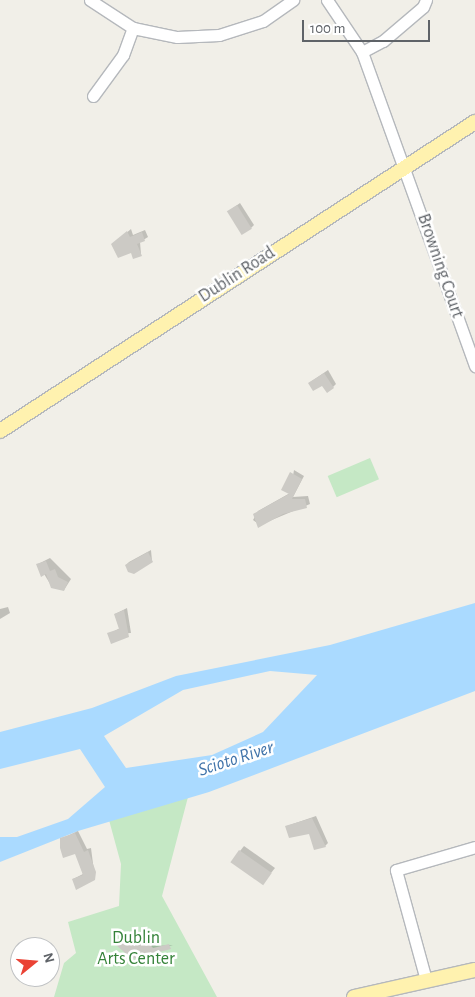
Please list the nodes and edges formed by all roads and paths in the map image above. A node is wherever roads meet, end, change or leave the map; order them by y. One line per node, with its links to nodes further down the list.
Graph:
1 (90, 0): 5 (street)
2 (293, 0): 5 (street)
3 (327, 0): 6 (street, Browning Court)
4 (426, 0): 6 (street)
5 (133, 28): 7 (street)
6 (362, 52): 9 (street, Browning Court)
7 (94, 96)
8 (475, 122): 9 (main road, Dublin Road)
9 (404, 165): 10 (street, Browning Court); 11 (main road, Dublin Road)
10 (475, 366)
11 (0, 431)
12 (475, 848): 14 (street)
13 (475, 970): 14 (main road)
14 (426, 980): 15 (main road)
15 (354, 997)

